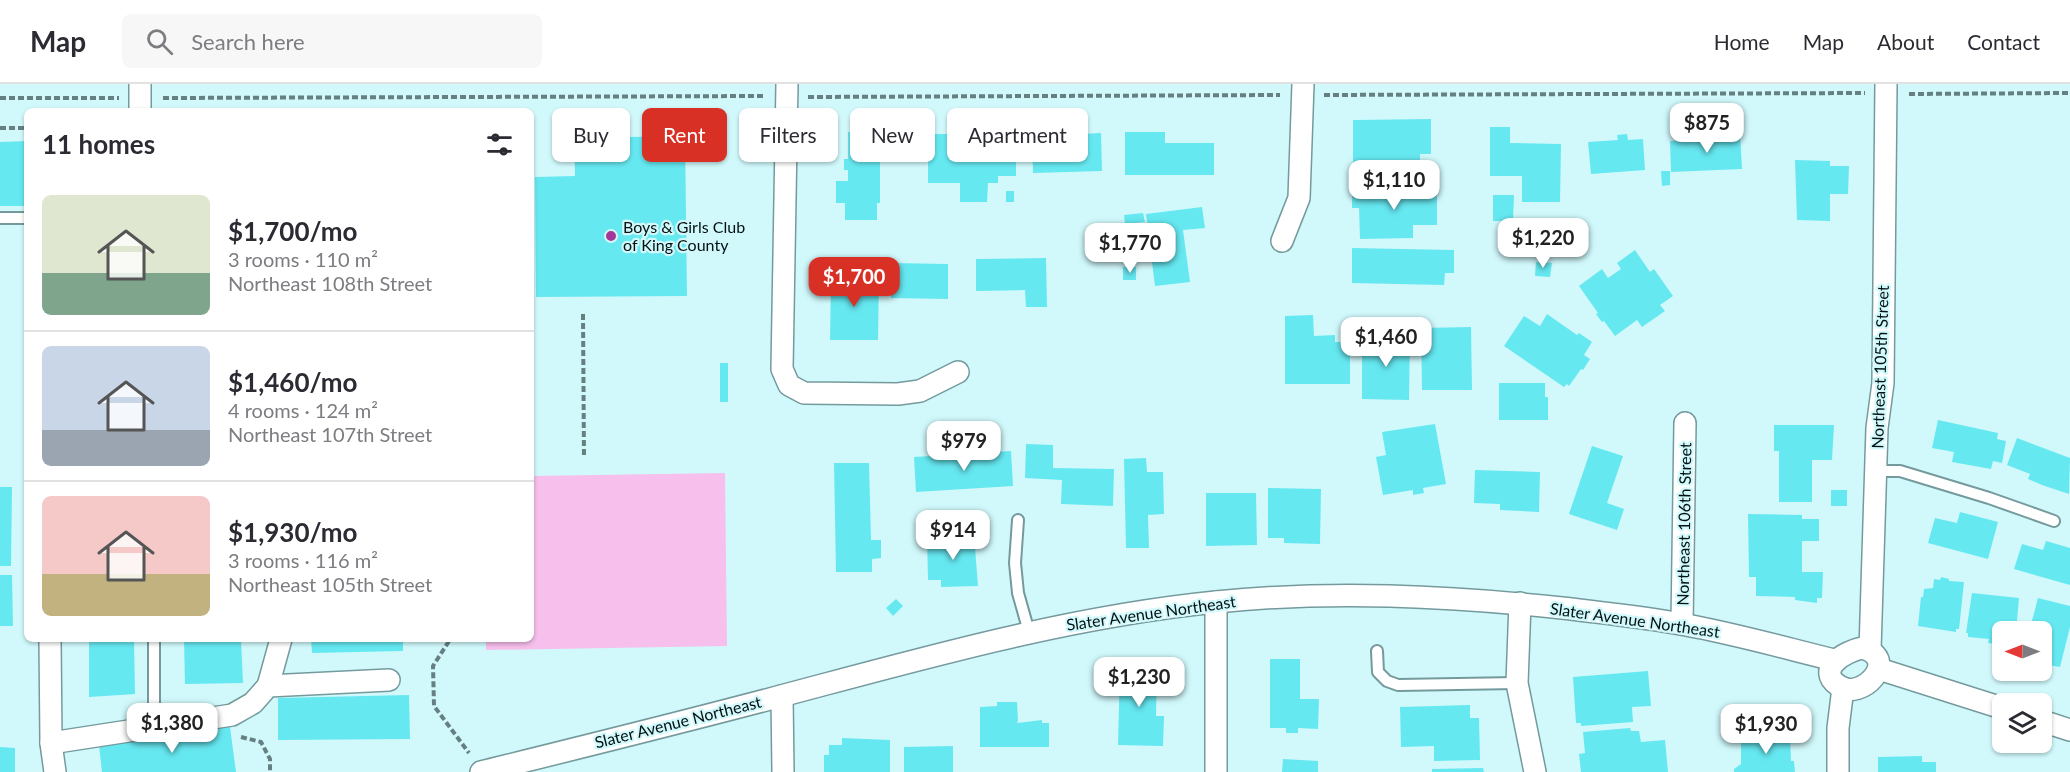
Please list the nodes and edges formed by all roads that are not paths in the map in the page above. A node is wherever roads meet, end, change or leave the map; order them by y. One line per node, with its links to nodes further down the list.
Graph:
1 (140, 84): 5 (street)
2 (787, 84): 9 (street)
3 (1303, 84): 8 (street)
4 (1886, 84): 11 (street, Northeast 105th Street)
5 (140, 108)
6 (0, 218): 7 (lane)
7 (24, 218)
8 (1282, 242)
9 (958, 372)
10 (1685, 423): 16 (street, Northeast 106th Street)
11 (1876, 471): 13 (lane); 23 (street, Northeast 105th Street)
12 (1018, 520): 17 (lane)
13 (2054, 521)
14 (1216, 602): 15 (street, Slater Avenue Northeast); 17 (street, Slater Avenue Northeast); 38 (street)
15 (1520, 603): 16 (street, Slater Avenue Northeast); 25 (street)
16 (1682, 624): 22 (street, Slater Avenue Northeast)
17 (1029, 632): 28 (street, Slater Avenue Northeast)
18 (50, 642): 33 (street)
19 (154, 642): 31 (lane)
20 (280, 642): 26 (street)
21 (1377, 651): 25 (lane)
22 (1834, 660): 23 (street); 27 (street)
23 (1874, 660): 27 (street); 29 (street)
24 (389, 680): 26 (street)
25 (1517, 683): 39 (street)
26 (268, 686): 31 (street)
27 (1843, 688): 40 (street)
28 (782, 696): 35 (street, Slater Avenue Northeast); 37 (street)
29 (1992, 704)
30 (2052, 724): 32 (street)
31 (154, 727): 33 (street)
32 (2070, 730)
33 (51, 743): 36 (street)
34 (477, 765): 35 (street, Slater Avenue Northeast)
35 (515, 768)
36 (55, 772)
37 (783, 772)
38 (1216, 772)
39 (1535, 772)
40 (1838, 772)

